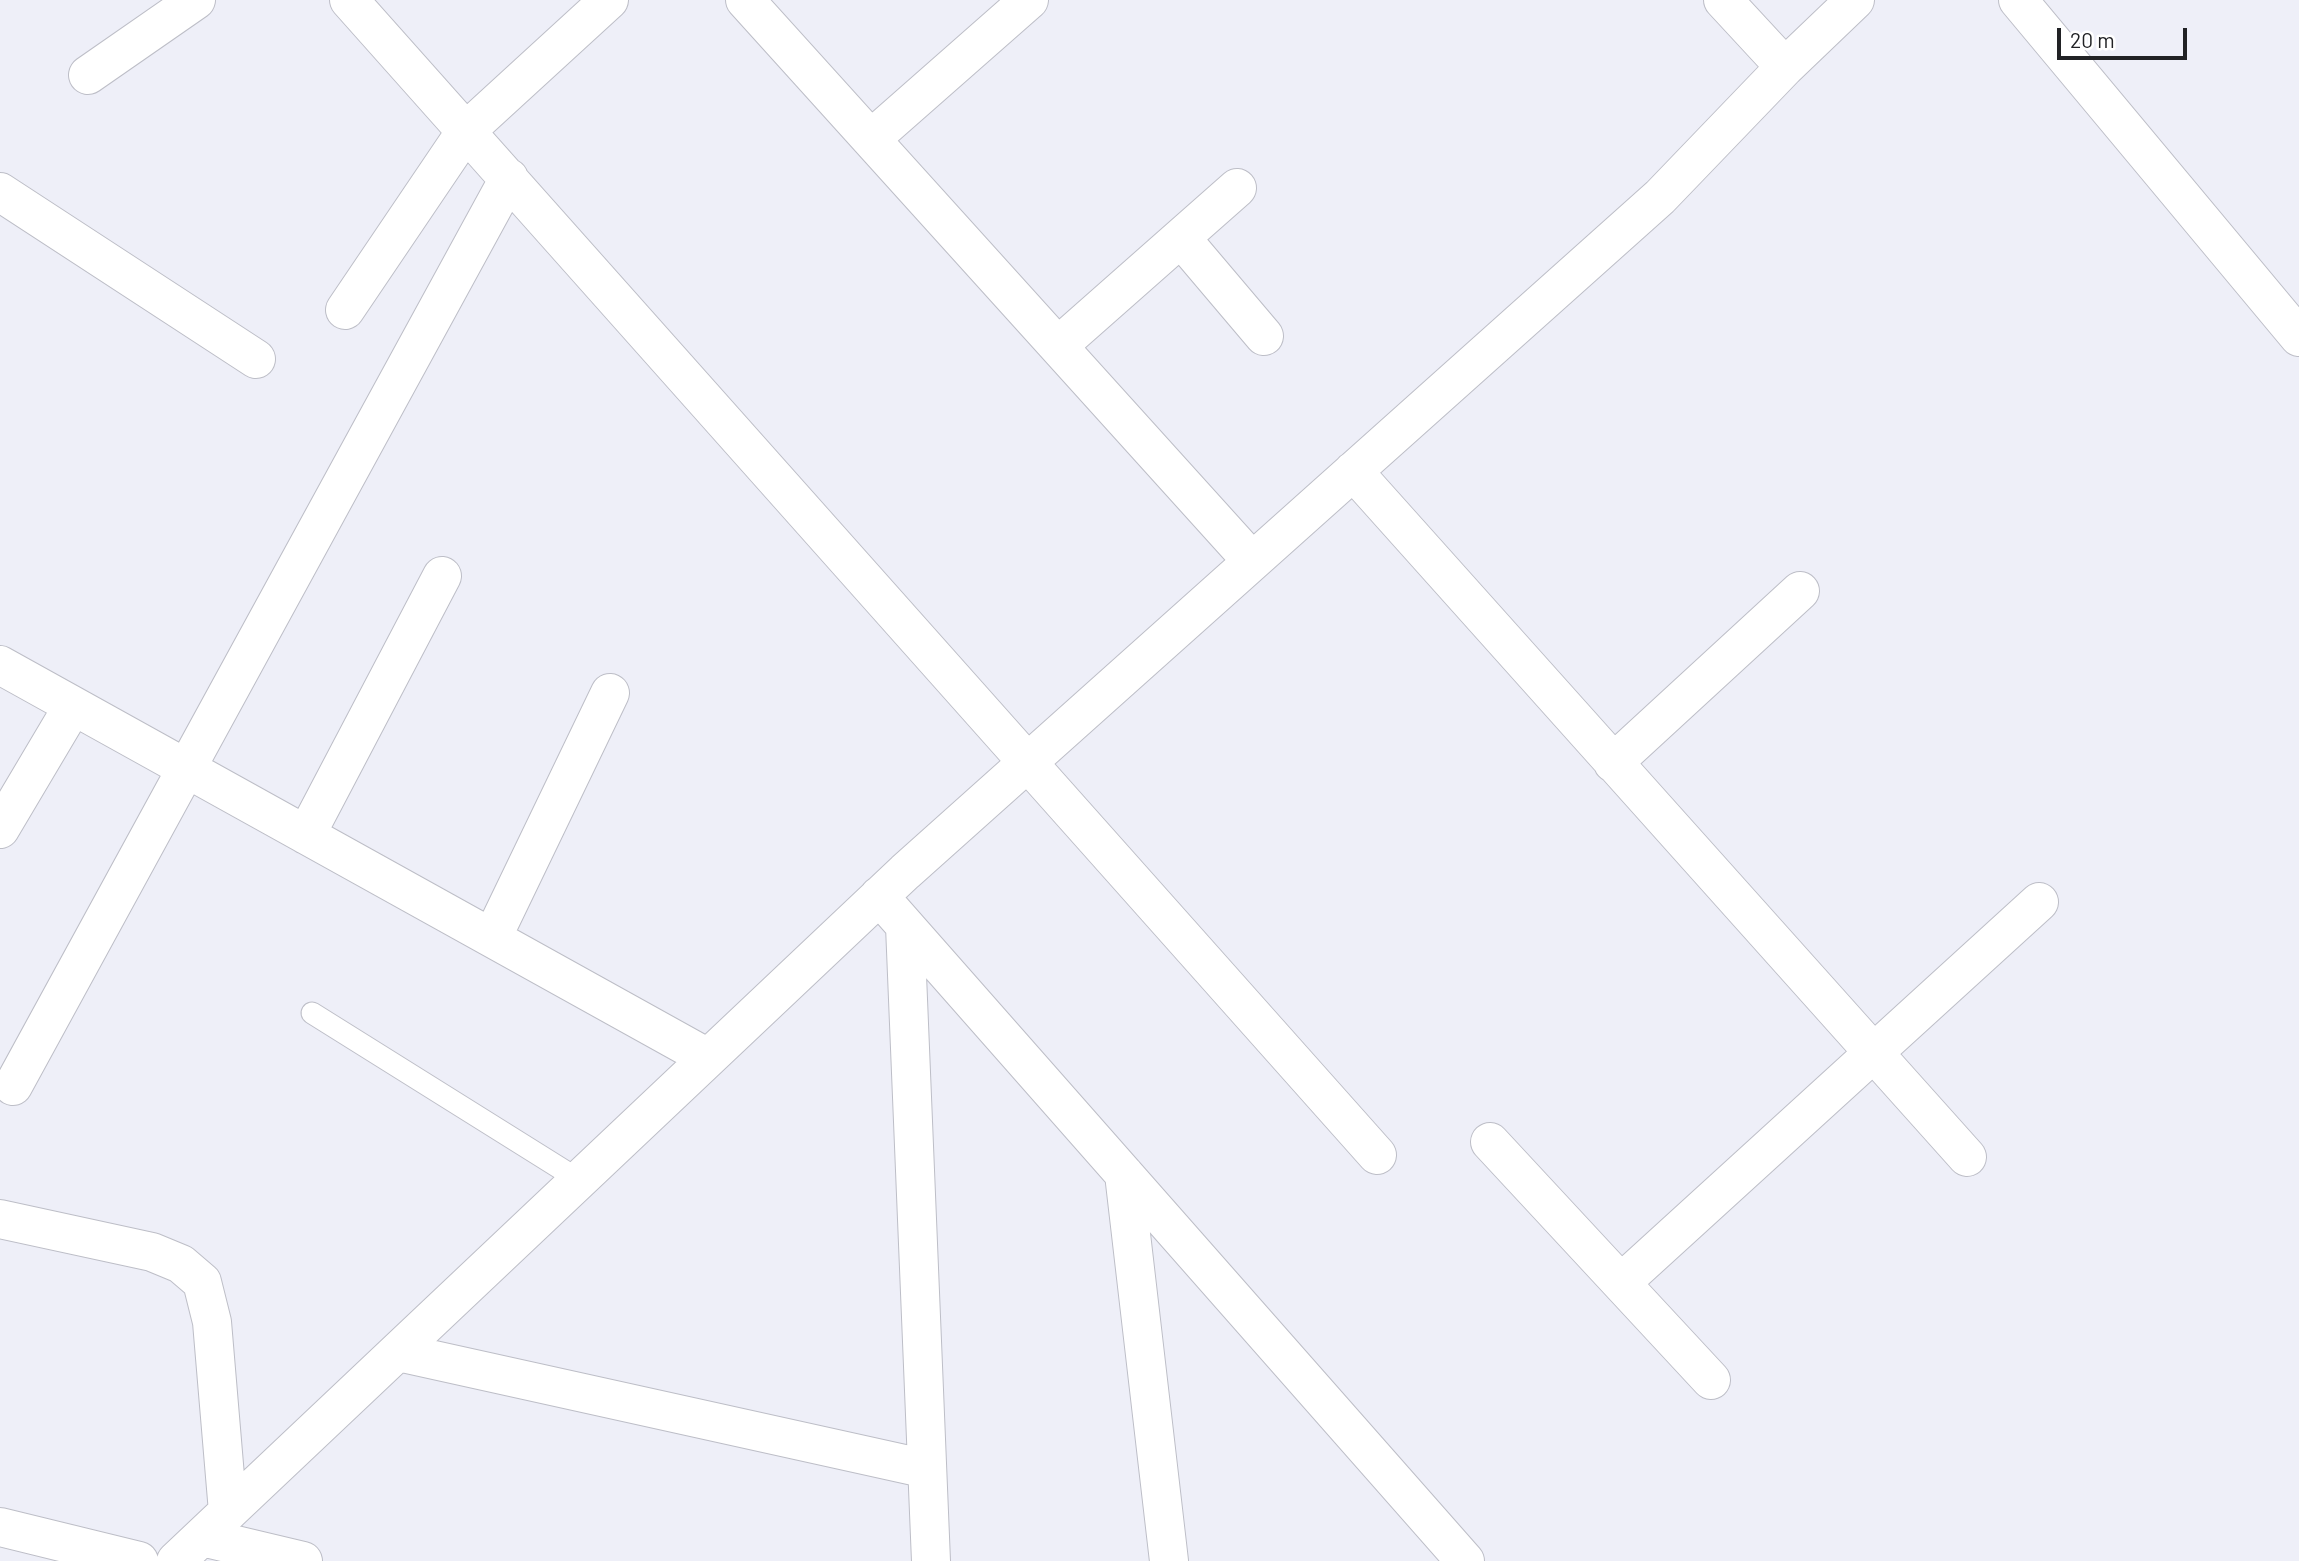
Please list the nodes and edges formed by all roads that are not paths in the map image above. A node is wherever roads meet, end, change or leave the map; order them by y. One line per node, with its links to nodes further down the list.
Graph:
1 (197, 0): 10 (street)
2 (349, 0): 11 (street)
3 (608, 0): 11 (street)
4 (745, 0): 12 (street)
5 (1029, 0): 12 (street)
6 (1723, 0): 9 (street)
7 (1855, 0): 9 (street)
8 (2018, 0): 19 (street)
9 (1785, 67): 22 (street)
10 (88, 75)
11 (466, 131): 13 (street); 17 (street)
12 (871, 139): 20 (street)
13 (509, 178): 29 (street); 31 (street)
14 (1237, 188): 16 (street)
15 (0, 192): 21 (street)
16 (1181, 238): 18 (street); 20 (street)
17 (345, 310)
18 (1264, 336)
19 (2299, 337)
20 (1058, 346): 23 (street)
21 (256, 359)
22 (1353, 471): 23 (street); 30 (street)
23 (1252, 561): 29 (street)
24 (442, 576): 33 (street)
25 (1800, 591): 30 (street)
26 (0, 665): 28 (street)
27 (610, 693): 37 (street)
28 (73, 706): 31 (street); 32 (street)
29 (1029, 761): 34 (street); 43 (street)
30 (1613, 763): 39 (street)
31 (186, 768): 33 (street); 41 (street)
32 (0, 829)
33 (306, 835): 37 (street)
34 (879, 897): 36 (street); 40 (street)
35 (2039, 902): 39 (street)
36 (905, 926): 45 (street); 51 (street)
37 (492, 938): 40 (street)
38 (312, 1013): 46 (lane)
39 (1874, 1053): 44 (street); 48 (street)
40 (708, 1058): 46 (street)
41 (13, 1086)
42 (1490, 1142): 48 (street)
43 (1377, 1155)
44 (1967, 1157)
45 (1124, 1174): 57 (street); 58 (street)
46 (579, 1180): 49 (street)
47 (0, 1219): 53 (street)
48 (1621, 1283): 50 (street)
49 (398, 1352): 51 (street); 53 (street)
50 (1711, 1380)
51 (928, 1469): 56 (street)
52 (0, 1527): 54 (street)
53 (202, 1537): 55 (street)
54 (139, 1561)
55 (303, 1561)
56 (931, 1561)
57 (1169, 1561)
58 (1465, 1561)

